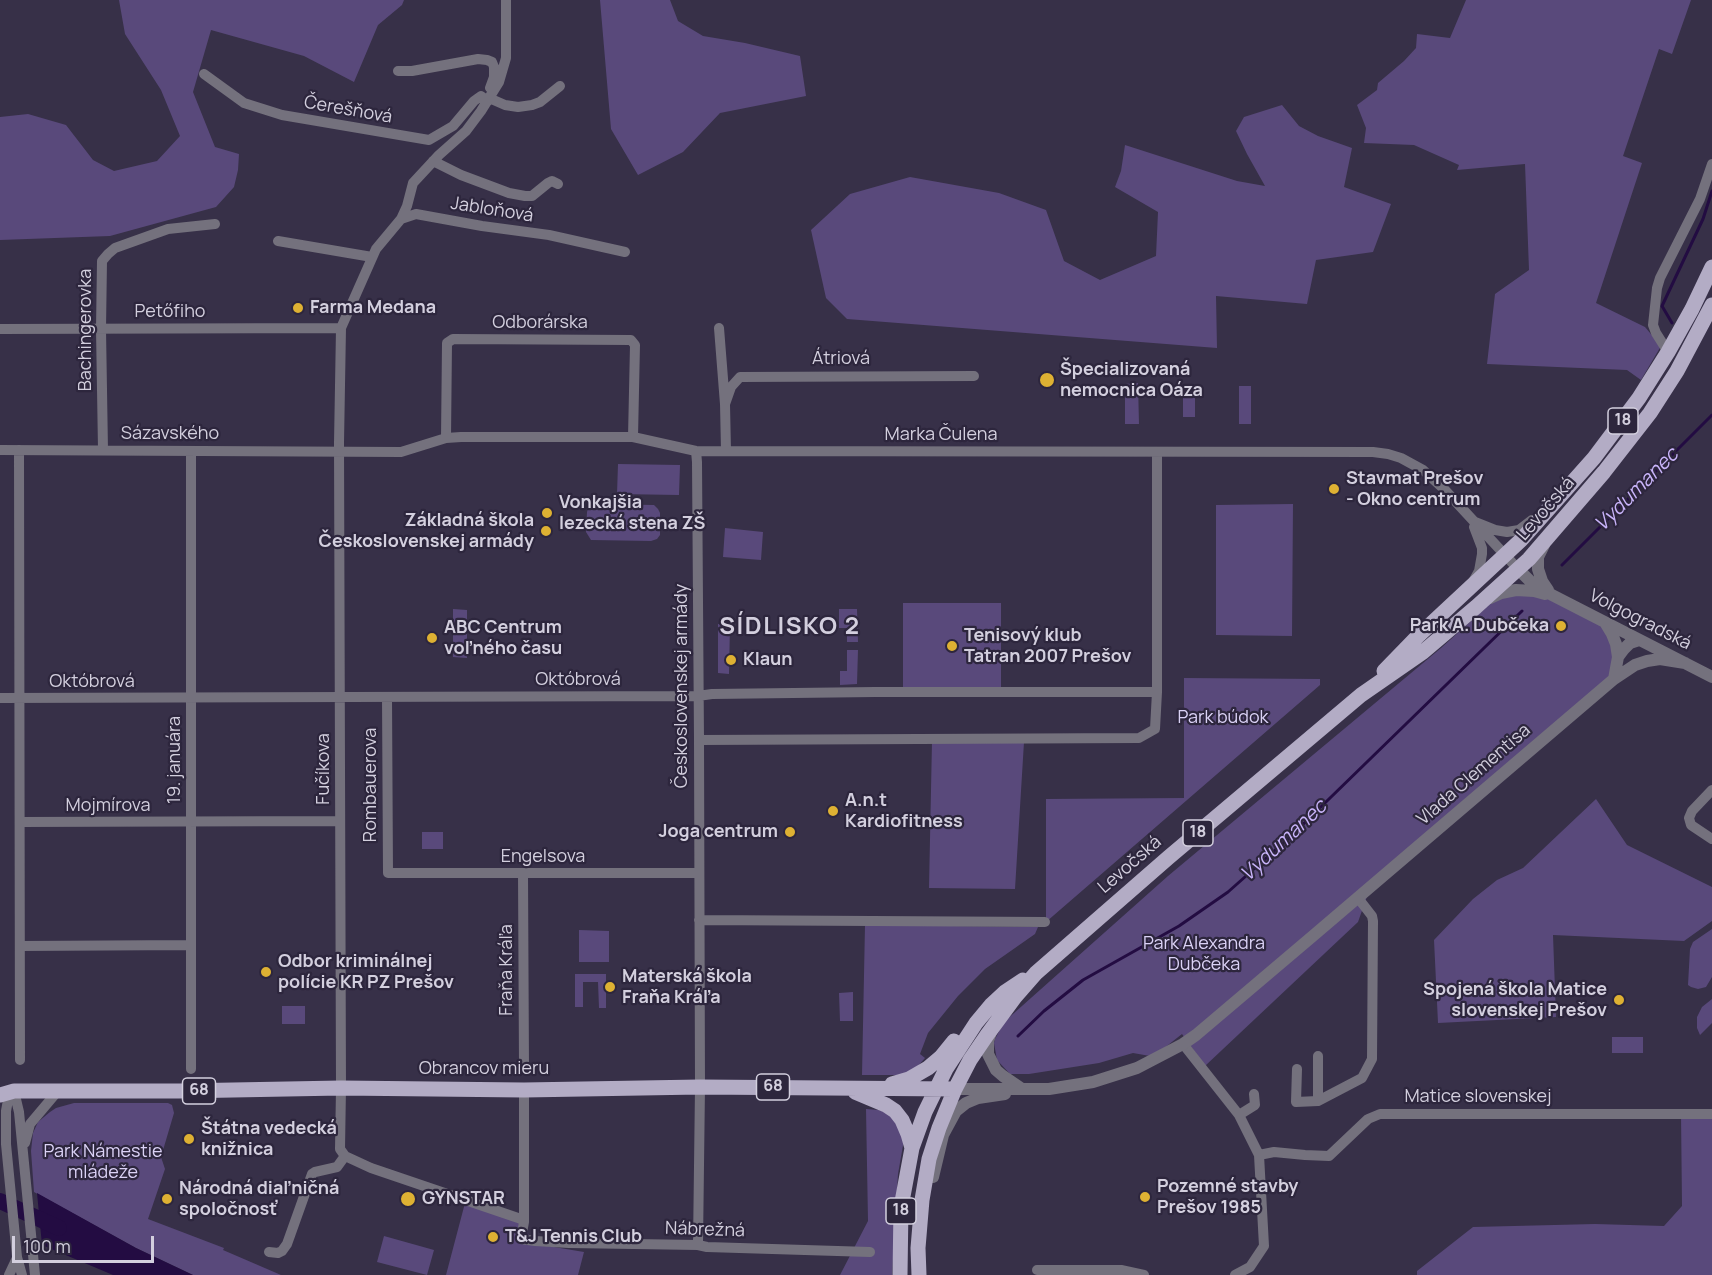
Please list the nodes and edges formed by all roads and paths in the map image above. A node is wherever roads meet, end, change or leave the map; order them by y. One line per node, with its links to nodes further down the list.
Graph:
1 (506, 0): 5 (street, Čerešňová)
2 (398, 71): 5 (street, Čerešňová)
3 (204, 74): 5 (street, Čerešňová)
4 (560, 86): 5 (street)
5 (486, 98): 6 (street, Čerešňová)
6 (433, 161): 8 (street); 9 (street, Čerešňová)
7 (1712, 164): 22 (street)
8 (558, 184)
9 (407, 206): 10 (street); 11 (street, Čerešňová)
10 (416, 214): 11 (street, Jabloňová); 14 (street, Jabloňová)
11 (401, 219): 15 (street)
12 (215, 224): 21 (street, Bachingerovka)
13 (278, 242): 15 (street)
14 (625, 252)
15 (372, 257): 18 (street)
16 (1712, 267): 22 (main road, Levočská / 18)
17 (1712, 305): 37 (main road, Levočská / 18)
18 (341, 328): 21 (street, Petőfiho); 31 (street)
19 (718, 328): 24 (street)
20 (0, 329): 21 (street, Petőfiho)
21 (101, 329): 29 (street, Bachingerovka)
22 (1668, 352): 35 (main road, Levočská / 18)
23 (974, 376): 24 (street, Átriová)
24 (725, 404): 33 (street)
25 (633, 437): 26 (street); 26 (street, Odborárska); 32 (street)
26 (446, 438): 31 (street)
27 (0, 450): 28 (street, Sázavského)
28 (19, 450): 29 (street, Sázavského); 56 (street)
29 (103, 450): 30 (street, Sázavského)
30 (190, 450): 31 (street, Sázavského); 57 (street, 19. januára)
31 (339, 451): 53 (street, Fučíkova)
32 (696, 451): 33 (street); 52 (street, Československej armády)
33 (726, 451): 34 (street, Marka Čulena)
34 (1157, 452): 36 (street, Marka Čulena); 50 (street)
35 (1571, 486): 36 (street); 38 (main road, Levočská / 18)
36 (1472, 521): 38 (street, Marka Čulena); 40 (street)
37 (1545, 541): 39 (main road, Levočská / 18); 41 (street)
38 (1505, 555): 39 (street, Marka Čulena); 40 (main road, Levočská / 18)
39 (1518, 569): 41 (street, Volgogradská); 42 (main road, Levočská / 18)
40 (1471, 586): 51 (main road, Levočská / 18)
41 (1552, 595): 42 (street, Volgogradská); 43 (street, Volgogradská)
42 (1476, 607): 51 (main road, Levočská / 18)
43 (1606, 623): 44 (street, Volgogradská); 45 (street)
44 (1639, 640): 45 (street); 46 (street, Volgogradská); 47 (street)
45 (1618, 657): 49 (street)
46 (1685, 663): 47 (street, Vlada Clementisa); 48 (street, Volgogradská)
47 (1635, 665): 49 (street, Vlada Clementisa)
48 (1712, 677)
49 (1614, 679): 67 (street, Vlada Clementisa)
50 (1157, 692): 52 (street, Októbrová); 58 (street)
51 (1361, 695): 72 (main road, Levočská / 18)
52 (698, 696): 54 (street, Októbrová); 58 (street, Československej armády)
53 (340, 697): 54 (street, Októbrová); 57 (street, Októbrová); 60 (street, Fučíkova)
54 (387, 697): 64 (street, Rombauerova)
55 (0, 698): 56 (street, Októbrová)
56 (20, 698): 57 (street, Októbrová); 61 (street)
57 (191, 698): 62 (street, 19. januára)
58 (699, 740): 66 (street, Československej armády)
59 (1712, 790): 63 (street)
60 (340, 821): 62 (street, Mojmírova); 80 (street, Fučíkova)
61 (20, 822): 62 (street, Mojmírova); 71 (street)
62 (191, 822): 70 (street, 19. januára)
63 (1712, 839)
64 (388, 873): 65 (street, Engelsova)
65 (523, 873): 66 (street, Engelsova); 77 (street, Fraňa Kráľa)
66 (699, 873): 68 (street, Československej armády)
67 (1358, 898): 73 (street, Vlada Clementisa); 89 (street)
68 (699, 920): 69 (street); 79 (street, Československej armády)
69 (1045, 922)
70 (191, 945): 71 (street); 76 (street, 19. januára)
71 (20, 946): 75 (street)
72 (995, 1011): 81 (main road); 82 (main road, Levočská / 18); 83 (main road, Levočská / 18); 86 (street)
73 (1183, 1044): 86 (street, Vlada Clementisa); 91 (street)
74 (1318, 1056): 89 (street)
75 (20, 1060)
76 (191, 1068)
77 (524, 1068)
78 (1297, 1069): 89 (street)
79 (700, 1087): 81 (main road, Obrancov mieru / 68); 85 (main road, Obrancov mieru / 68); 100 (street, Československej armády)
80 (341, 1088): 85 (main road, Obrancov mieru / 68); 87 (main road, Obrancov mieru / 68); 97 (street)
81 (847, 1088): 82 (main road, Obrancov mieru / 68); 94 (main road, 68)
82 (935, 1089): 83 (main road, Obrancov mieru / 68); 94 (main road, Levočská / 18)
83 (955, 1089): 86 (street, Vlada Clementisa); 99 (main road, Levočská / 18)
84 (5, 1090): 87 (main road, Obrancov mieru / 68); 93 (street); 95 (street)
85 (524, 1090): 98 (street, Nábrežná)
86 (1023, 1090): 99 (street)
87 (57, 1092): 95 (street)
88 (1254, 1094): 91 (street)
89 (1318, 1101)
90 (1712, 1114): 96 (street, Matice slovenskej)
91 (1239, 1115): 96 (street)
92 (0, 1131): 93 (street)
93 (6, 1144): 101 (street)
94 (912, 1148): 108 (main road, Levočská / 18)
95 (23, 1155): 107 (street)
96 (1259, 1155): 111 (street)
97 (345, 1156): 98 (street); 102 (street)
98 (524, 1220): 100 (street, Nábrežná)
99 (920, 1220): 109 (main road, Levočská / 18)
100 (698, 1245): 103 (street, Nábrežná)
101 (17, 1252): 105 (street); 106 (street)
102 (269, 1252)
103 (870, 1252)
104 (1037, 1270): 110 (street)
105 (9, 1275)
106 (22, 1275)
107 (35, 1275)
108 (900, 1275)
109 (919, 1275)
110 (1144, 1275)
111 (1235, 1275)

